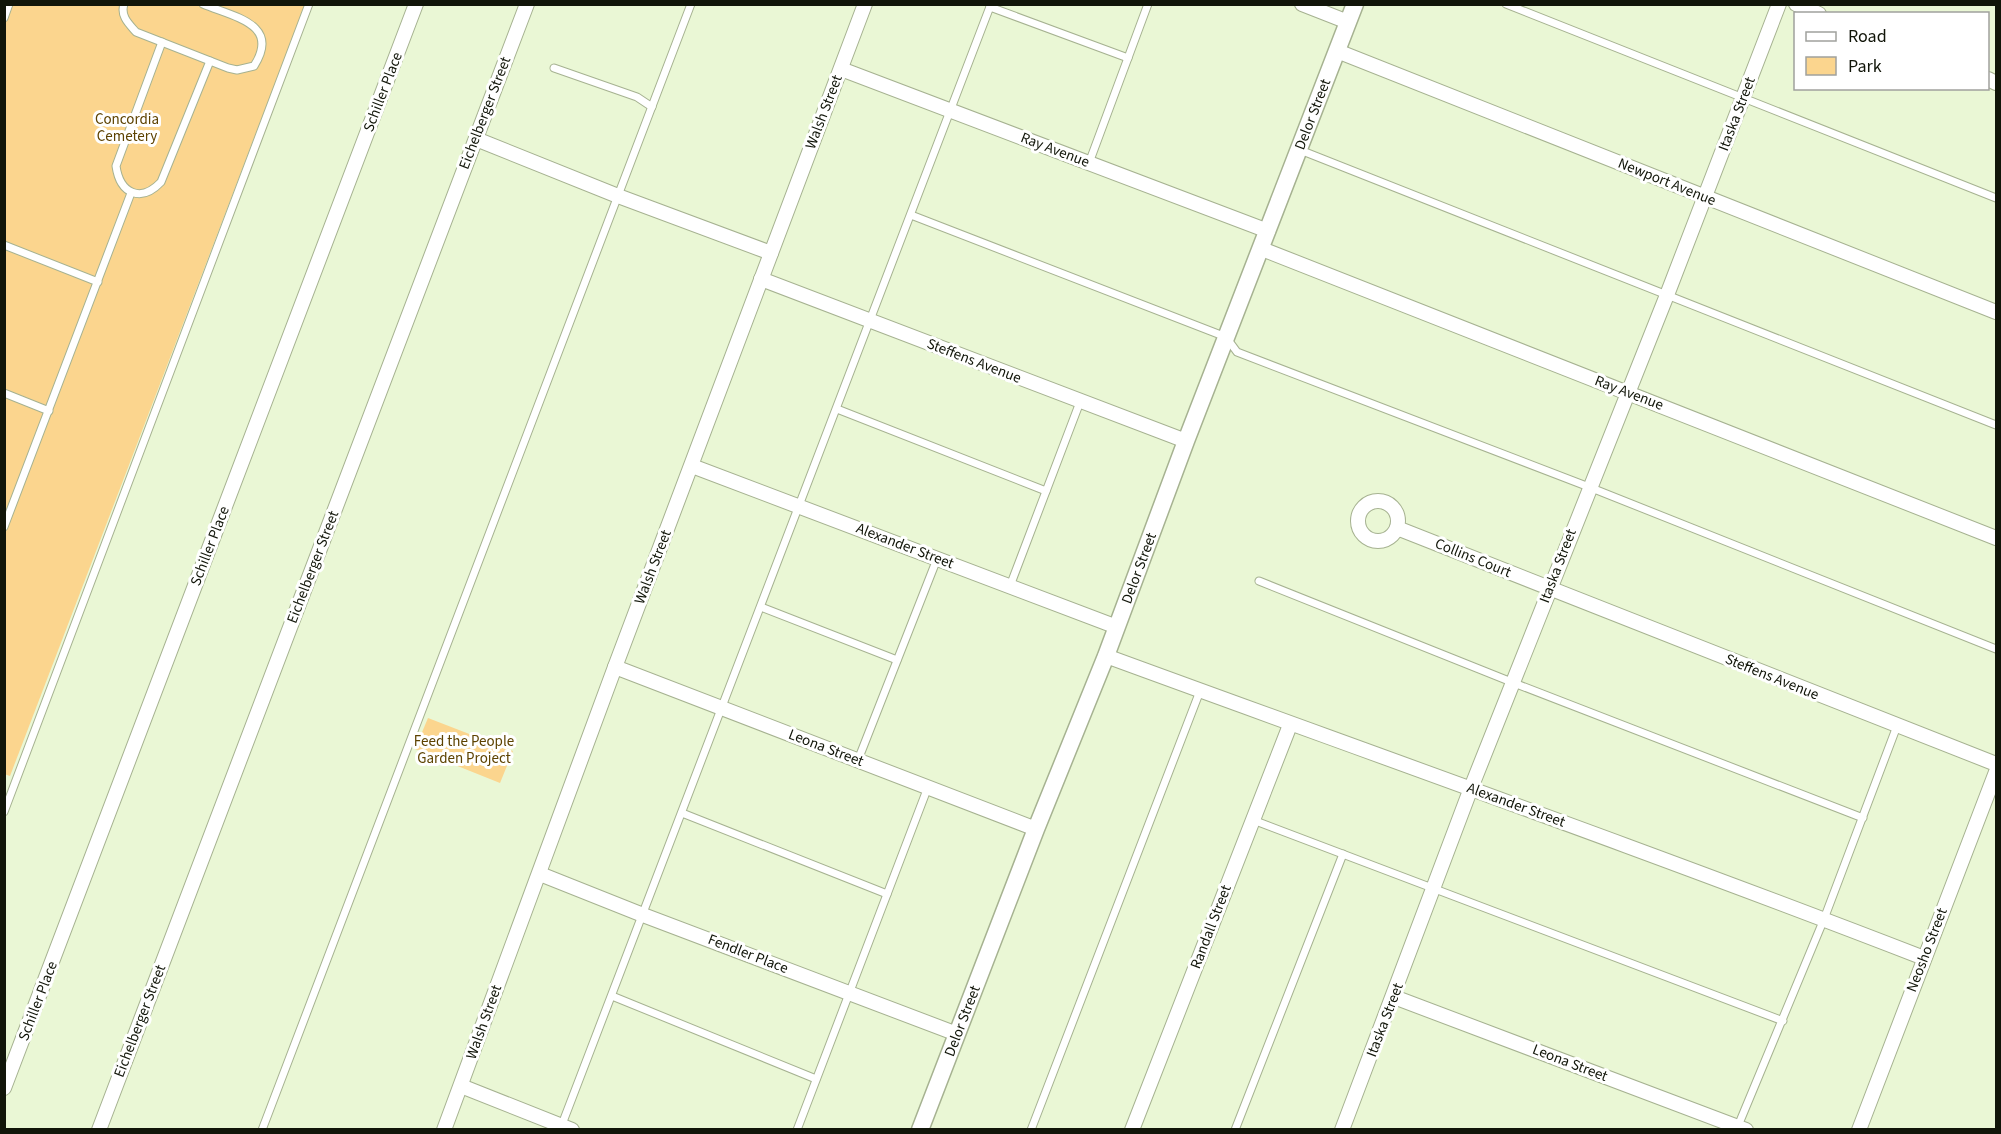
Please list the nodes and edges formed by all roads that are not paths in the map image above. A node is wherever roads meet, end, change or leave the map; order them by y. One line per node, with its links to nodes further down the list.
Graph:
1 (9, 4): 19 (lane)
2 (123, 4): 21 (lane)
3 (203, 4): 18 (lane)
4 (230, 4): 18 (lane)
5 (309, 4): 82 (lane)
6 (416, 4): 101 (street, Schiller Place)
7 (526, 4): 30 (street, Eichelberger Street)
8 (691, 4): 28 (lane)
9 (865, 4): 26 (street, Walsh Street)
10 (1148, 4): 23 (lane)
11 (1302, 4): 20 (street)
12 (1355, 4): 20 (street, Delor Street)
13 (1506, 4): 27 (lane)
14 (1779, 4): 27 (street, Itaska Street)
15 (1796, 4): 17 (street)
16 (991, 6): 23 (lane); 29 (lane)
17 (1814, 12)
18 (226, 14): 24 (lane)
19 (4, 18)
20 (1348, 22): 22 (street, Delor Street)
21 (162, 42): 24 (lane); 33 (lane)
22 (1337, 51): 31 (street, Delor Street); 35 (street, Newport Avenue)
23 (1128, 58): 32 (lane)
24 (210, 61): 33 (lane)
25 (554, 68): 28 (lane)
26 (840, 69): 29 (street, Ray Avenue); 41 (street, Walsh Street)
27 (1743, 98): 35 (street, Itaska Street); 36 (lane)
28 (652, 107): 34 (lane)
29 (951, 111): 32 (street, Ray Avenue); 37 (lane)
30 (476, 139): 34 (street); 104 (street, Eichelberger Street)
31 (1300, 150): 38 (street, Delor Street); 44 (lane)
32 (1089, 163): 38 (street, Ray Avenue)
33 (132, 193): 43 (lane)
34 (618, 196): 41 (street); 105 (lane)
35 (1704, 197): 44 (street, Itaska Street); 45 (street, Newport Avenue)
36 (1996, 198)
37 (911, 215): 46 (lane); 47 (lane)
38 (1268, 231): 40 (street, Delor Street)
39 (4, 245): 43 (lane)
40 (1262, 249): 47 (street, Delor Street); 48 (street, Ray Avenue)
41 (771, 253): 42 (street, Walsh Street)
42 (761, 279): 46 (street, Steffens Avenue); 55 (street, Walsh Street)
43 (98, 282): 52 (lane)
44 (1667, 295): 48 (street, Itaska Street); 53 (lane)
45 (1996, 312)
46 (871, 321): 50 (street, Steffens Avenue); 51 (lane)
47 (1226, 337): 54 (street, Delor Street); 56 (lane)
48 (1628, 392): 56 (street, Itaska Street); 61 (street, Ray Avenue)
49 (4, 393): 52 (lane)
50 (1080, 402): 54 (street, Steffens Avenue); 57 (lane)
51 (837, 409): 57 (lane); 58 (lane)
52 (49, 411): 59 (lane)
53 (1996, 425)
54 (1186, 441): 67 (street, Delor Street)
55 (692, 466): 58 (street, Alexander Street); 71 (street, Walsh Street)
56 (1589, 487): 65 (street, Itaska Street); 68 (lane)
57 (1046, 491): 64 (lane)
58 (799, 507): 62 (street, Alexander Street); 66 (lane)
59 (4, 527)
60 (1397, 528): 65 (street, Collins Court)
61 (1996, 538)
62 (937, 559): 64 (street, Alexander Street); 70 (lane)
63 (1259, 581): 72 (lane)
64 (1010, 586): 67 (street, Alexander Street)
65 (1549, 588): 72 (street, Itaska Street); 76 (street, Steffens Avenue)
66 (761, 607): 70 (lane); 74 (lane)
67 (1117, 627): 69 (street, Delor Street)
68 (1996, 649)
69 (1106, 657): 73 (street, Alexander Street); 86 (street, Delor Street)
70 (897, 660): 77 (lane)
71 (615, 667): 74 (street, Leona Street); 88 (street, Walsh Street)
72 (1514, 683): 81 (street, Itaska Street); 84 (lane)
73 (1200, 691): 75 (street, Alexander Street); 109 (lane)
74 (722, 708): 77 (street, Leona Street); 83 (lane)
75 (1290, 725): 81 (street, Alexander Street); 85 (street, Randall Street)
76 (1897, 726): 78 (street, Steffens Avenue); 84 (lane)
77 (858, 760): 80 (street, Leona Street)
78 (1996, 764)
79 (1996, 772): 93 (street, Neosho Street)
80 (928, 787): 86 (street, Leona Street); 90 (lane)
81 (1472, 788): 89 (street, Itaska Street); 92 (street, Alexander Street)
82 (4, 812)
83 (682, 813): 90 (lane); 91 (lane)
84 (1863, 818): 92 (lane)
85 (1253, 820): 87 (lane); 110 (street, Randall Street)
86 (1036, 829): 98 (street, Delor Street)
87 (1343, 854): 89 (lane); 111 (lane)
88 (540, 874): 91 (street, Fendler Place); 100 (street, Walsh Street)
89 (1435, 888): 96 (street, Itaska Street); 97 (lane)
90 (887, 894): 94 (lane)
91 (643, 915): 94 (street, Fendler Place); 95 (lane)
92 (1824, 919): 93 (street, Alexander Street); 97 (lane)
93 (1924, 958): 113 (street, Neosho Street)
94 (849, 992): 98 (street, Fendler Place); 99 (lane)
95 (612, 996): 99 (lane); 102 (lane)
96 (1394, 997): 103 (street, Leona Street); 112 (street, Itaska Street)
97 (1783, 1021): 103 (lane)
98 (957, 1034): 108 (street, Delor Street)
99 (816, 1078): 107 (lane)
100 (460, 1086): 102 (street); 106 (street, Walsh Street)
101 (4, 1088)
102 (565, 1128)
103 (1742, 1128)
104 (99, 1130)
105 (262, 1130)
106 (444, 1130)
107 (796, 1130)
108 (920, 1130)
109 (1031, 1130)
110 (1132, 1130)
111 (1236, 1130)
112 (1342, 1130)
113 (1859, 1130)

